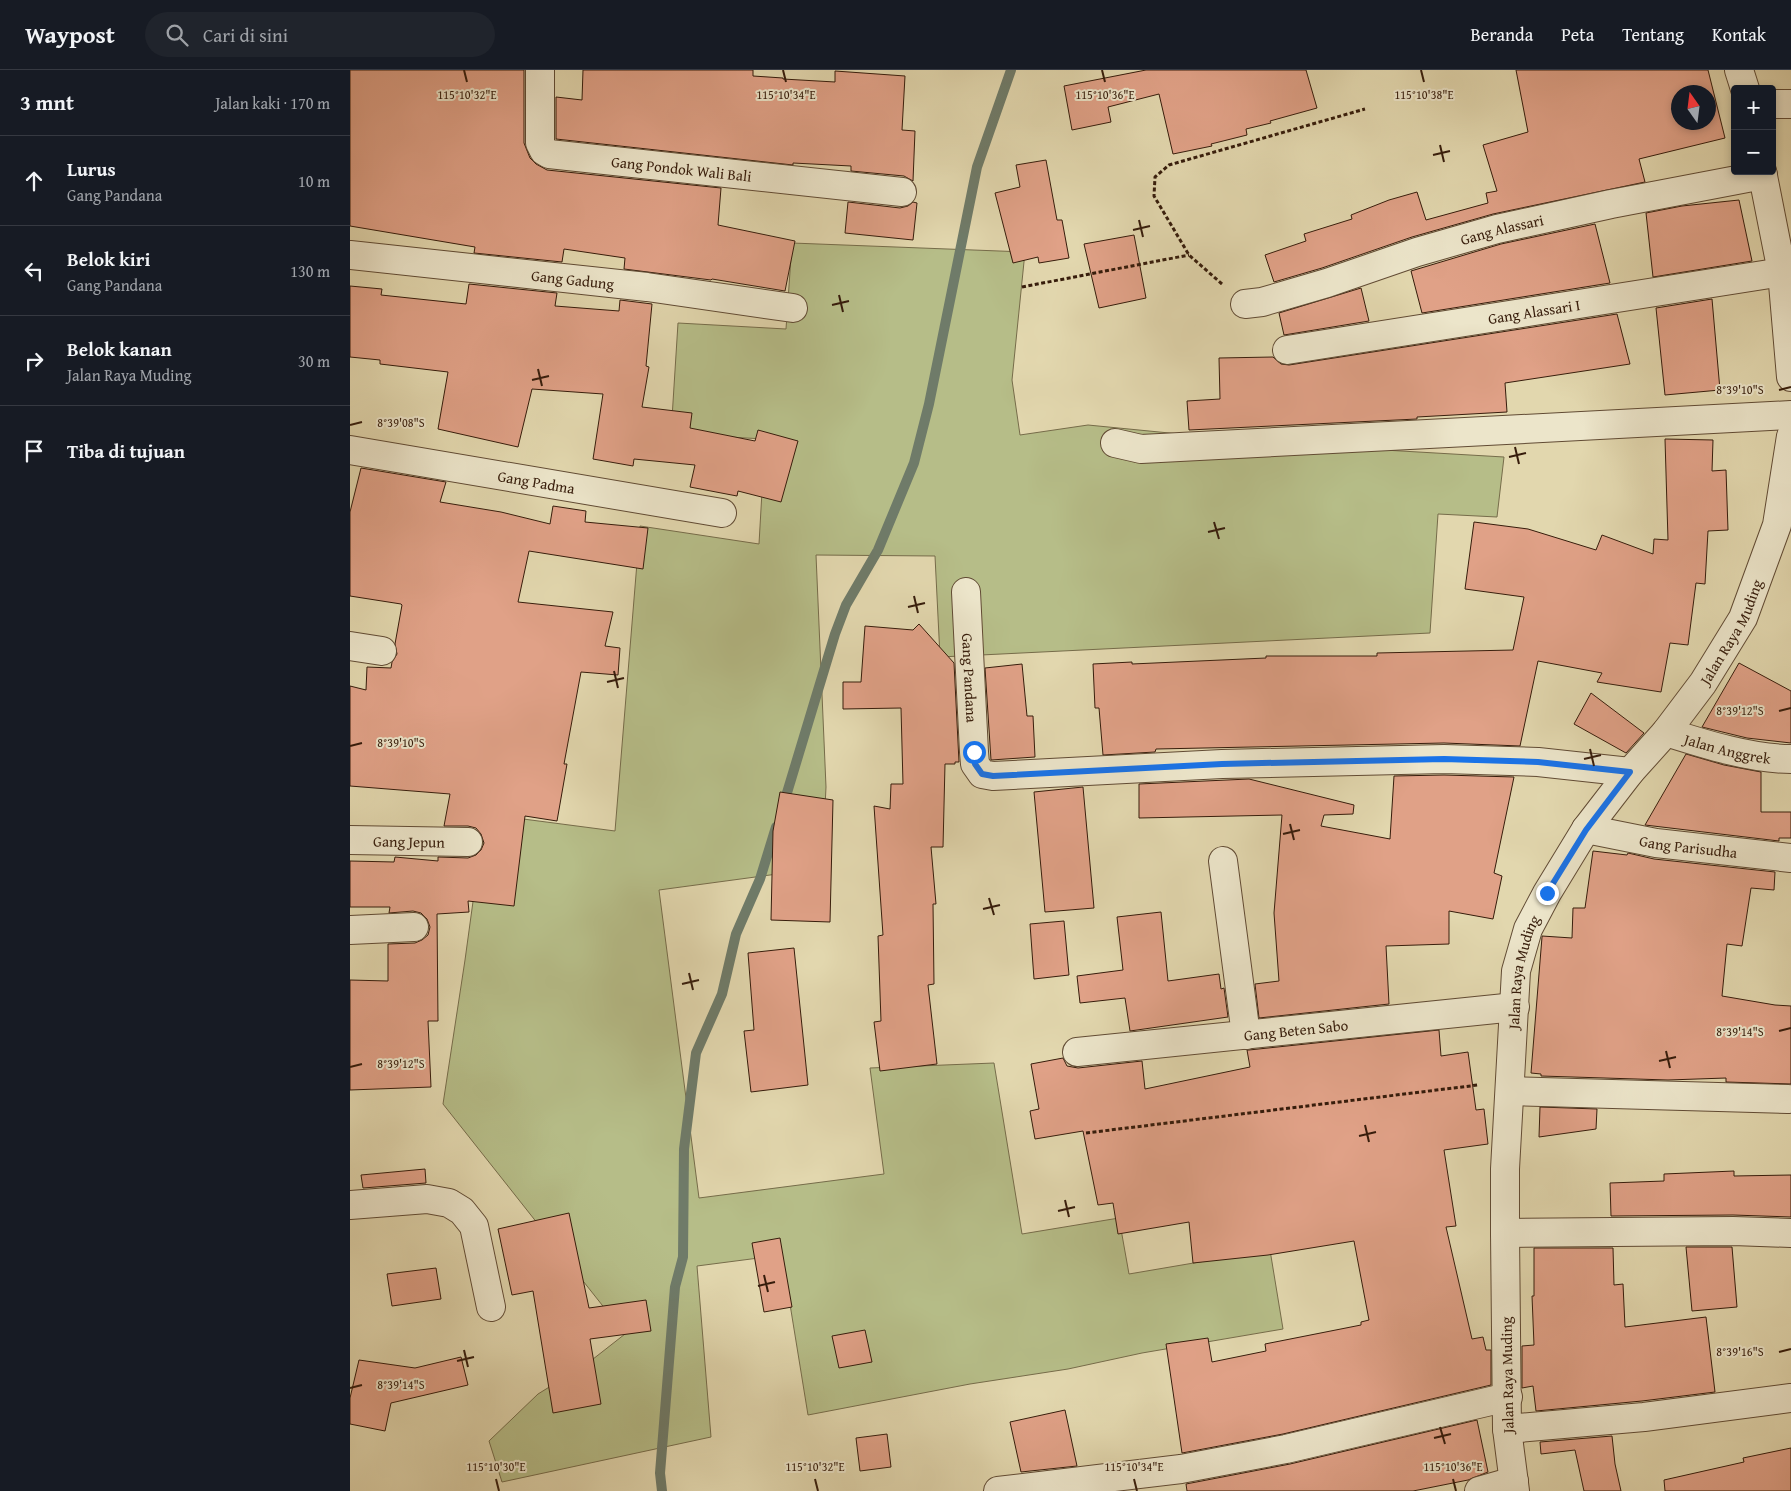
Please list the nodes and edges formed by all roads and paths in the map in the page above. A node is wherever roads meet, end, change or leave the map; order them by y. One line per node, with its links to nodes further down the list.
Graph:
1 (540, 70): 9 (street, Gang Pondok Wali Bali)
2 (1739, 70): 3 (street)
3 (1744, 85)
4 (1776, 104): 5 (street)
5 (1791, 104)
6 (1365, 109): 11 (path)
7 (1753, 175): 14 (street, Gang Alassari)
8 (1763, 175): 12 (street)
9 (902, 192)
10 (350, 255): 15 (street, Gang Gadung)
11 (1188, 256): 13 (path); 14 (path)
12 (1782, 272): 16 (street); 17 (street, Gang Alassari I)
13 (1022, 287)
14 (1245, 304)
15 (793, 308)
16 (1789, 335): 18 (street)
17 (1287, 350)
18 (1791, 377)
19 (1791, 415): 21 (street)
20 (1791, 436): 27 (street, Jalan Raya Muding)
21 (1115, 443)
22 (350, 450): 23 (street, Gang Padma)
23 (722, 513)
24 (966, 592): 29 (street, Gang Pandana)
25 (350, 646): 26 (street)
26 (382, 651)
27 (1666, 732): 28 (street, Jalan Anggrek); 29 (street, Jalan Raya Muding)
28 (1791, 759)
29 (1630, 772): 30 (street, Jalan Raya Muding)
30 (1586, 830): 33 (street, Gang Parisudha); 37 (street, Jalan Raya Muding)
31 (350, 840): 32 (street, Gang Jepun)
32 (468, 842)
33 (1791, 858)
34 (1223, 861): 38 (street)
35 (414, 927): 36 (street)
36 (350, 930)
37 (1515, 1007): 38 (street, Gang Beten Sabo); 40 (street, Jalan Raya Muding)
38 (1246, 1035): 39 (street, Gang Beten Sabo)
39 (1077, 1052)
40 (1510, 1086): 41 (street); 42 (path); 44 (street, Jalan Raya Muding)
41 (1788, 1099)
42 (1086, 1133)
43 (350, 1205): 46 (street)
44 (1504, 1232): 45 (street); 47 (street, Jalan Raya Muding)
45 (1791, 1233)
46 (491, 1308)
47 (1508, 1397): 49 (street, Jalan Raya Muding); 51 (street)
48 (1791, 1398): 49 (street)
49 (1508, 1429): 50 (street, Jalan Raya Muding)
50 (1514, 1486): 52 (street)
51 (998, 1491)
52 (1479, 1491)

